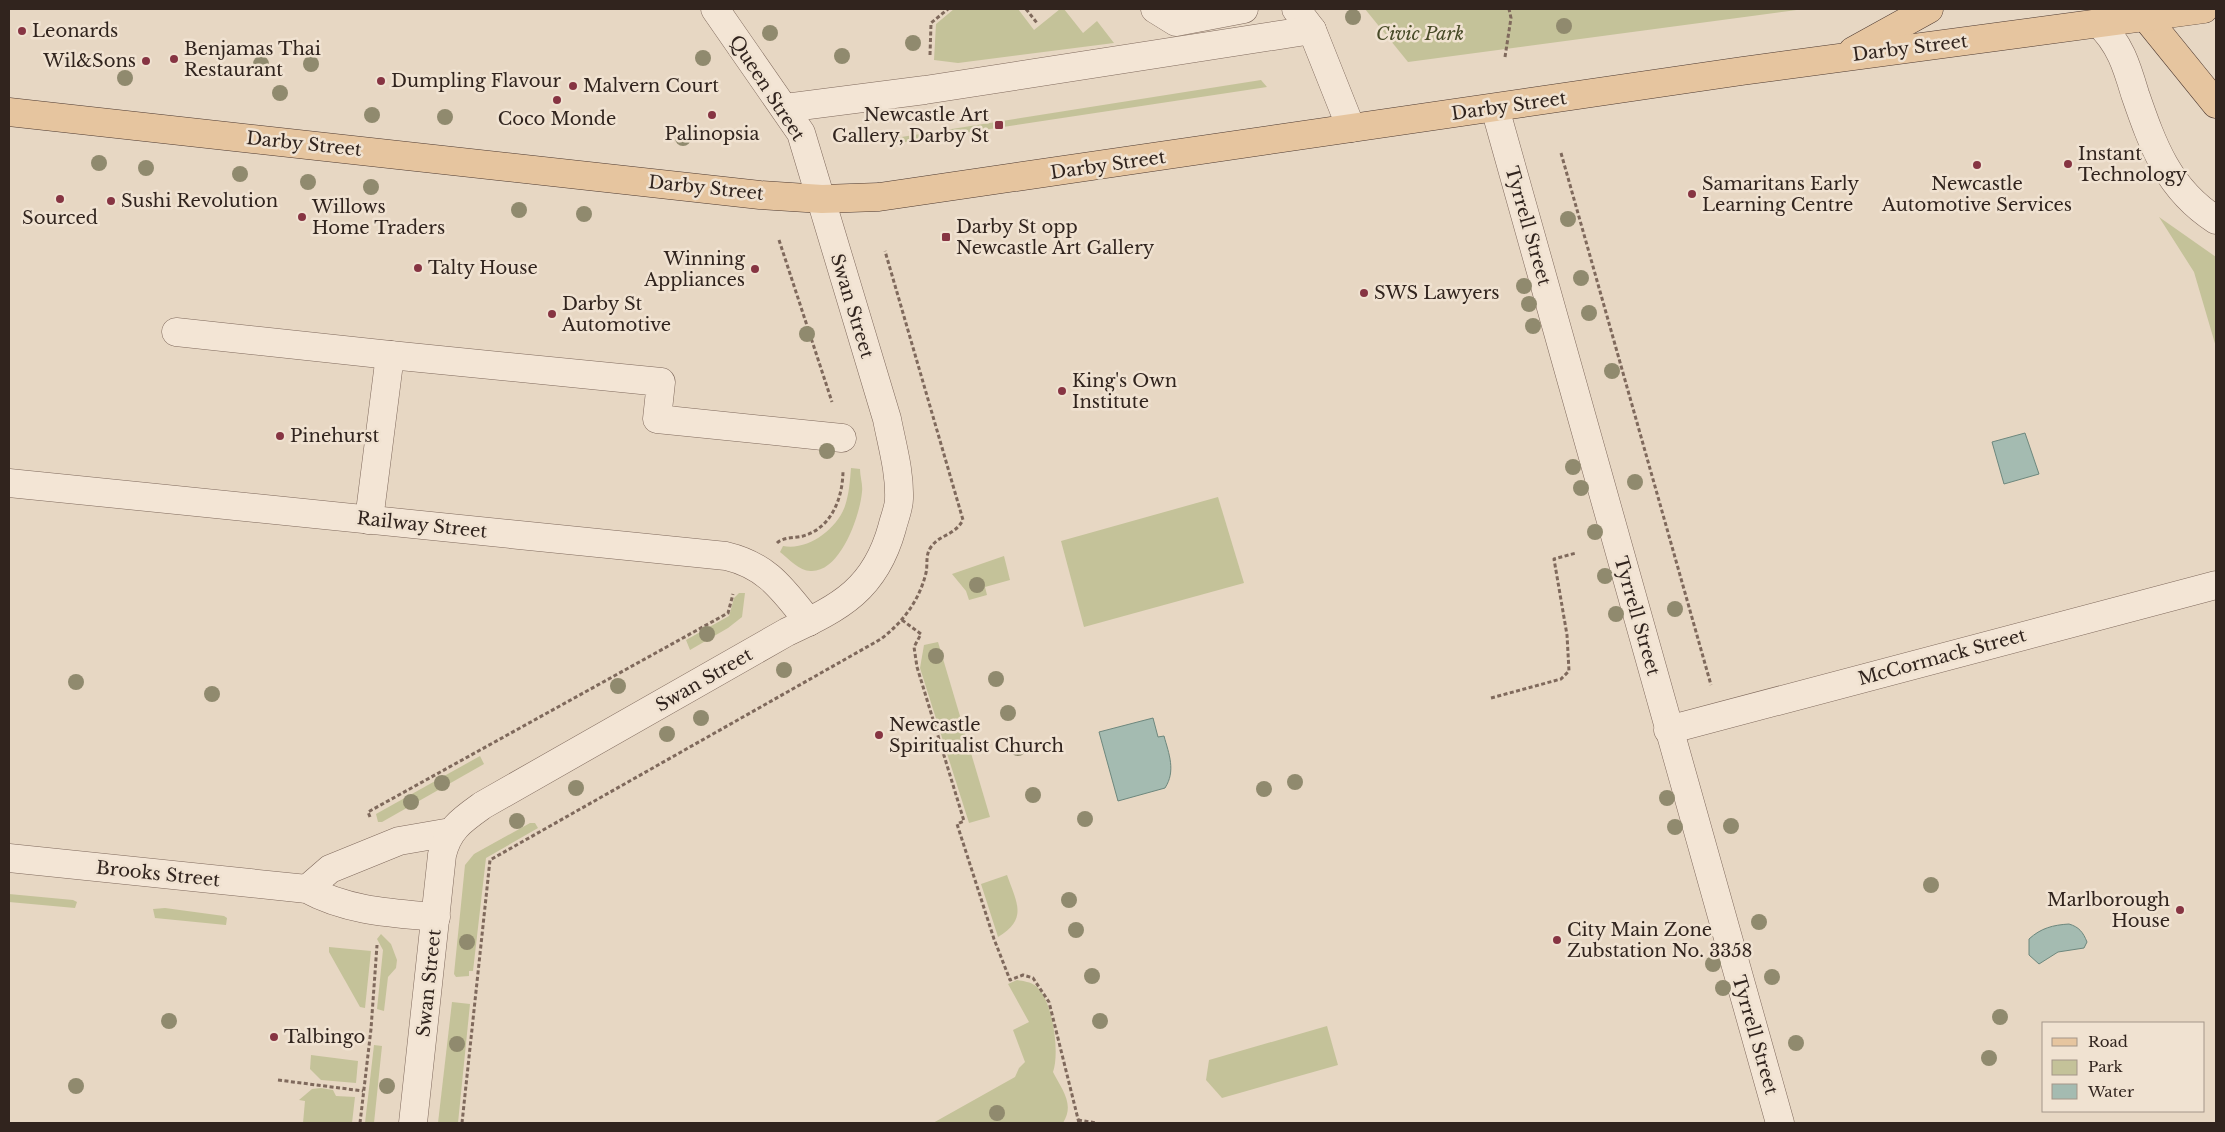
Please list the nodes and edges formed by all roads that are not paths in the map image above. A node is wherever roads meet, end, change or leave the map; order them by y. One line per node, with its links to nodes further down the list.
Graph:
1 (715, 9): 12 (street, Queen Street)
2 (1155, 9): 3 (street)
3 (1244, 9)
4 (1296, 9): 9 (street)
5 (1929, 9): 10 (main road)
6 (2204, 9): 7 (main road, Darby Street)
7 (2142, 13): 8 (main road, Darby Street); 11 (main road)
8 (2098, 23): 10 (main road, Darby Street); 17 (street)
9 (1312, 30): 12 (street); 15 (street)
10 (1843, 57): 13 (main road, Darby Street)
11 (2216, 104)
12 (785, 108): 16 (street, Queen Street)
13 (1495, 108): 15 (main road, Darby Street); 25 (street, Tyrrell Street)
14 (9, 112): 16 (main road, Darby Street)
15 (1350, 128): 16 (main road, Darby Street)
16 (822, 199): 24 (street, Swan Street)
17 (2216, 220)
18 (176, 332): 19 (street)
19 (390, 355): 20 (street); 22 (street)
20 (842, 438)
21 (9, 483): 22 (street, Railway Street)
22 (369, 520): 24 (street, Railway Street)
23 (2216, 585): 25 (street, McCormack Street)
24 (809, 622): 26 (street, Swan Street)
25 (1668, 730): 31 (street, Tyrrell Street)
26 (450, 832): 28 (street); 29 (street, Swan Street)
27 (9, 858): 28 (street, Brooks Street)
28 (307, 889): 29 (street, Brooks Street)
29 (436, 917): 30 (street, Swan Street)
30 (413, 1123)
31 (1780, 1123)

